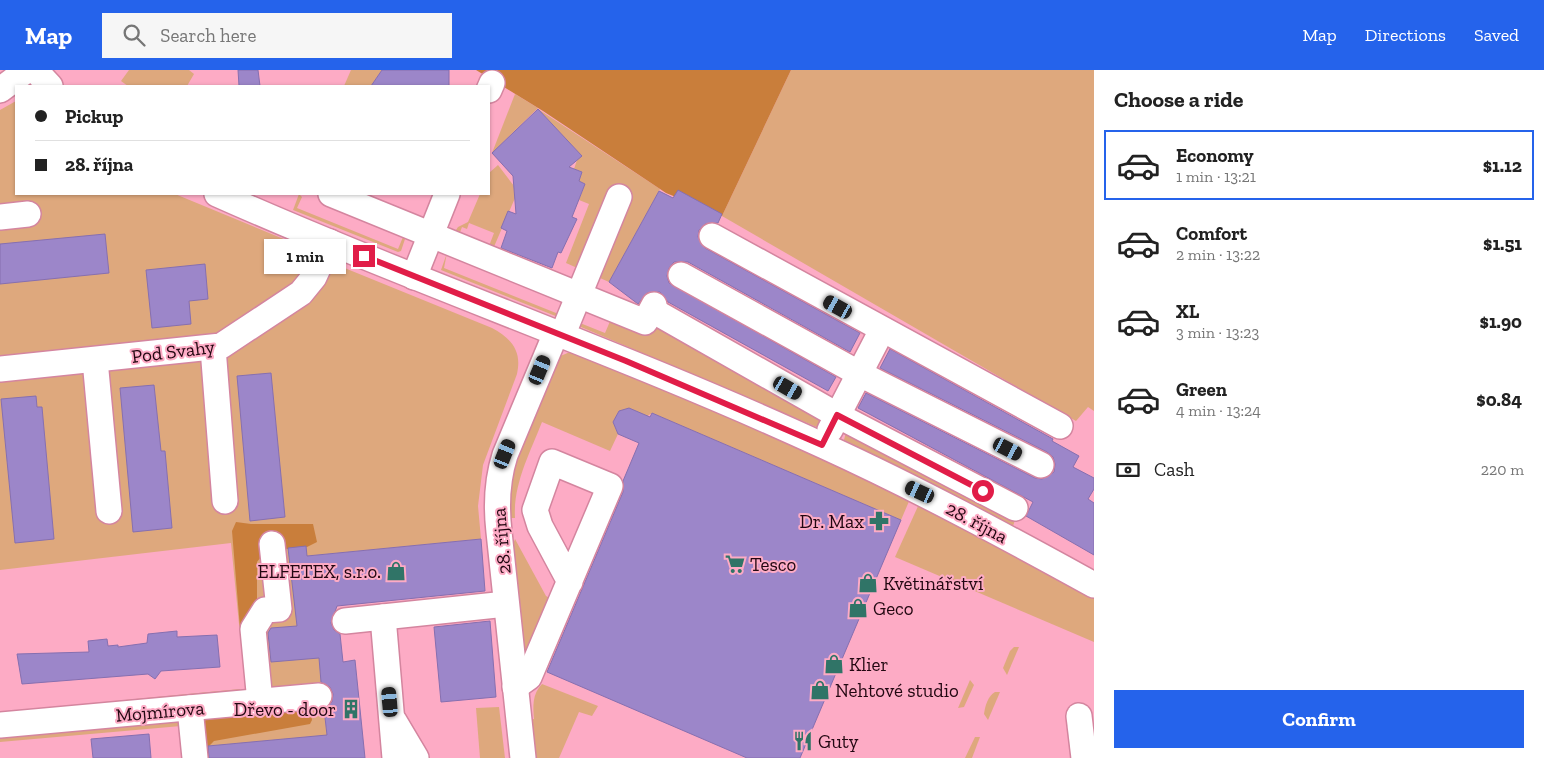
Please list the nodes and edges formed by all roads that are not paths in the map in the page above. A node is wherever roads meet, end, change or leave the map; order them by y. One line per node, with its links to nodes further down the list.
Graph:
1 (39, 74): 2 (street)
2 (0, 90)
3 (219, 195): 11 (street, 28. října)
4 (334, 195): 9 (street)
5 (447, 195): 9 (street)
6 (619, 197): 14 (street)
7 (28, 214): 8 (street)
8 (0, 217)
9 (431, 234): 13 (street); 14 (street)
10 (712, 236): 15 (street)
11 (330, 242): 13 (street, 28. října); 17 (street, Pod Svahy)
12 (681, 275): 20 (street)
13 (414, 277): 16 (street, 28. října)
14 (579, 295): 16 (street); 21 (street)
15 (882, 330): 20 (street); 22 (street)
16 (559, 335): 23 (street, 28. října); 29 (street, 28. října)
17 (212, 348): 18 (street, Pod Svahy); 25 (street)
18 (96, 360): 19 (street, Pod Svahy); 27 (street)
19 (0, 369)
20 (860, 374): 21 (street); 24 (street)
21 (837, 415): 23 (street); 26 (street)
22 (1060, 426)
23 (822, 445): 32 (street, 28. října)
24 (1040, 465)
25 (225, 501)
26 (1015, 508)
27 (110, 511)
28 (540, 526): 29 (street); 31 (street); 31 (street)
29 (499, 532): 33 (street, 28. října)
30 (272, 544): 38 (street)
31 (570, 582): 36 (street)
32 (1094, 585)
33 (506, 604): 34 (street); 36 (street, 28. října)
34 (383, 617): 35 (street); 40 (street)
35 (345, 621)
36 (515, 687): 46 (street, 28. října)
37 (319, 696): 38 (street, Mojmírova)
38 (260, 702): 39 (street, Mojmírova)
39 (190, 708): 42 (street, Mojmírova); 43 (street)
40 (391, 715): 44 (street); 45 (street)
41 (1078, 716): 47 (street)
42 (0, 726)
43 (195, 758)
44 (395, 758)
45 (416, 758)
46 (523, 758)
47 (1084, 758)

